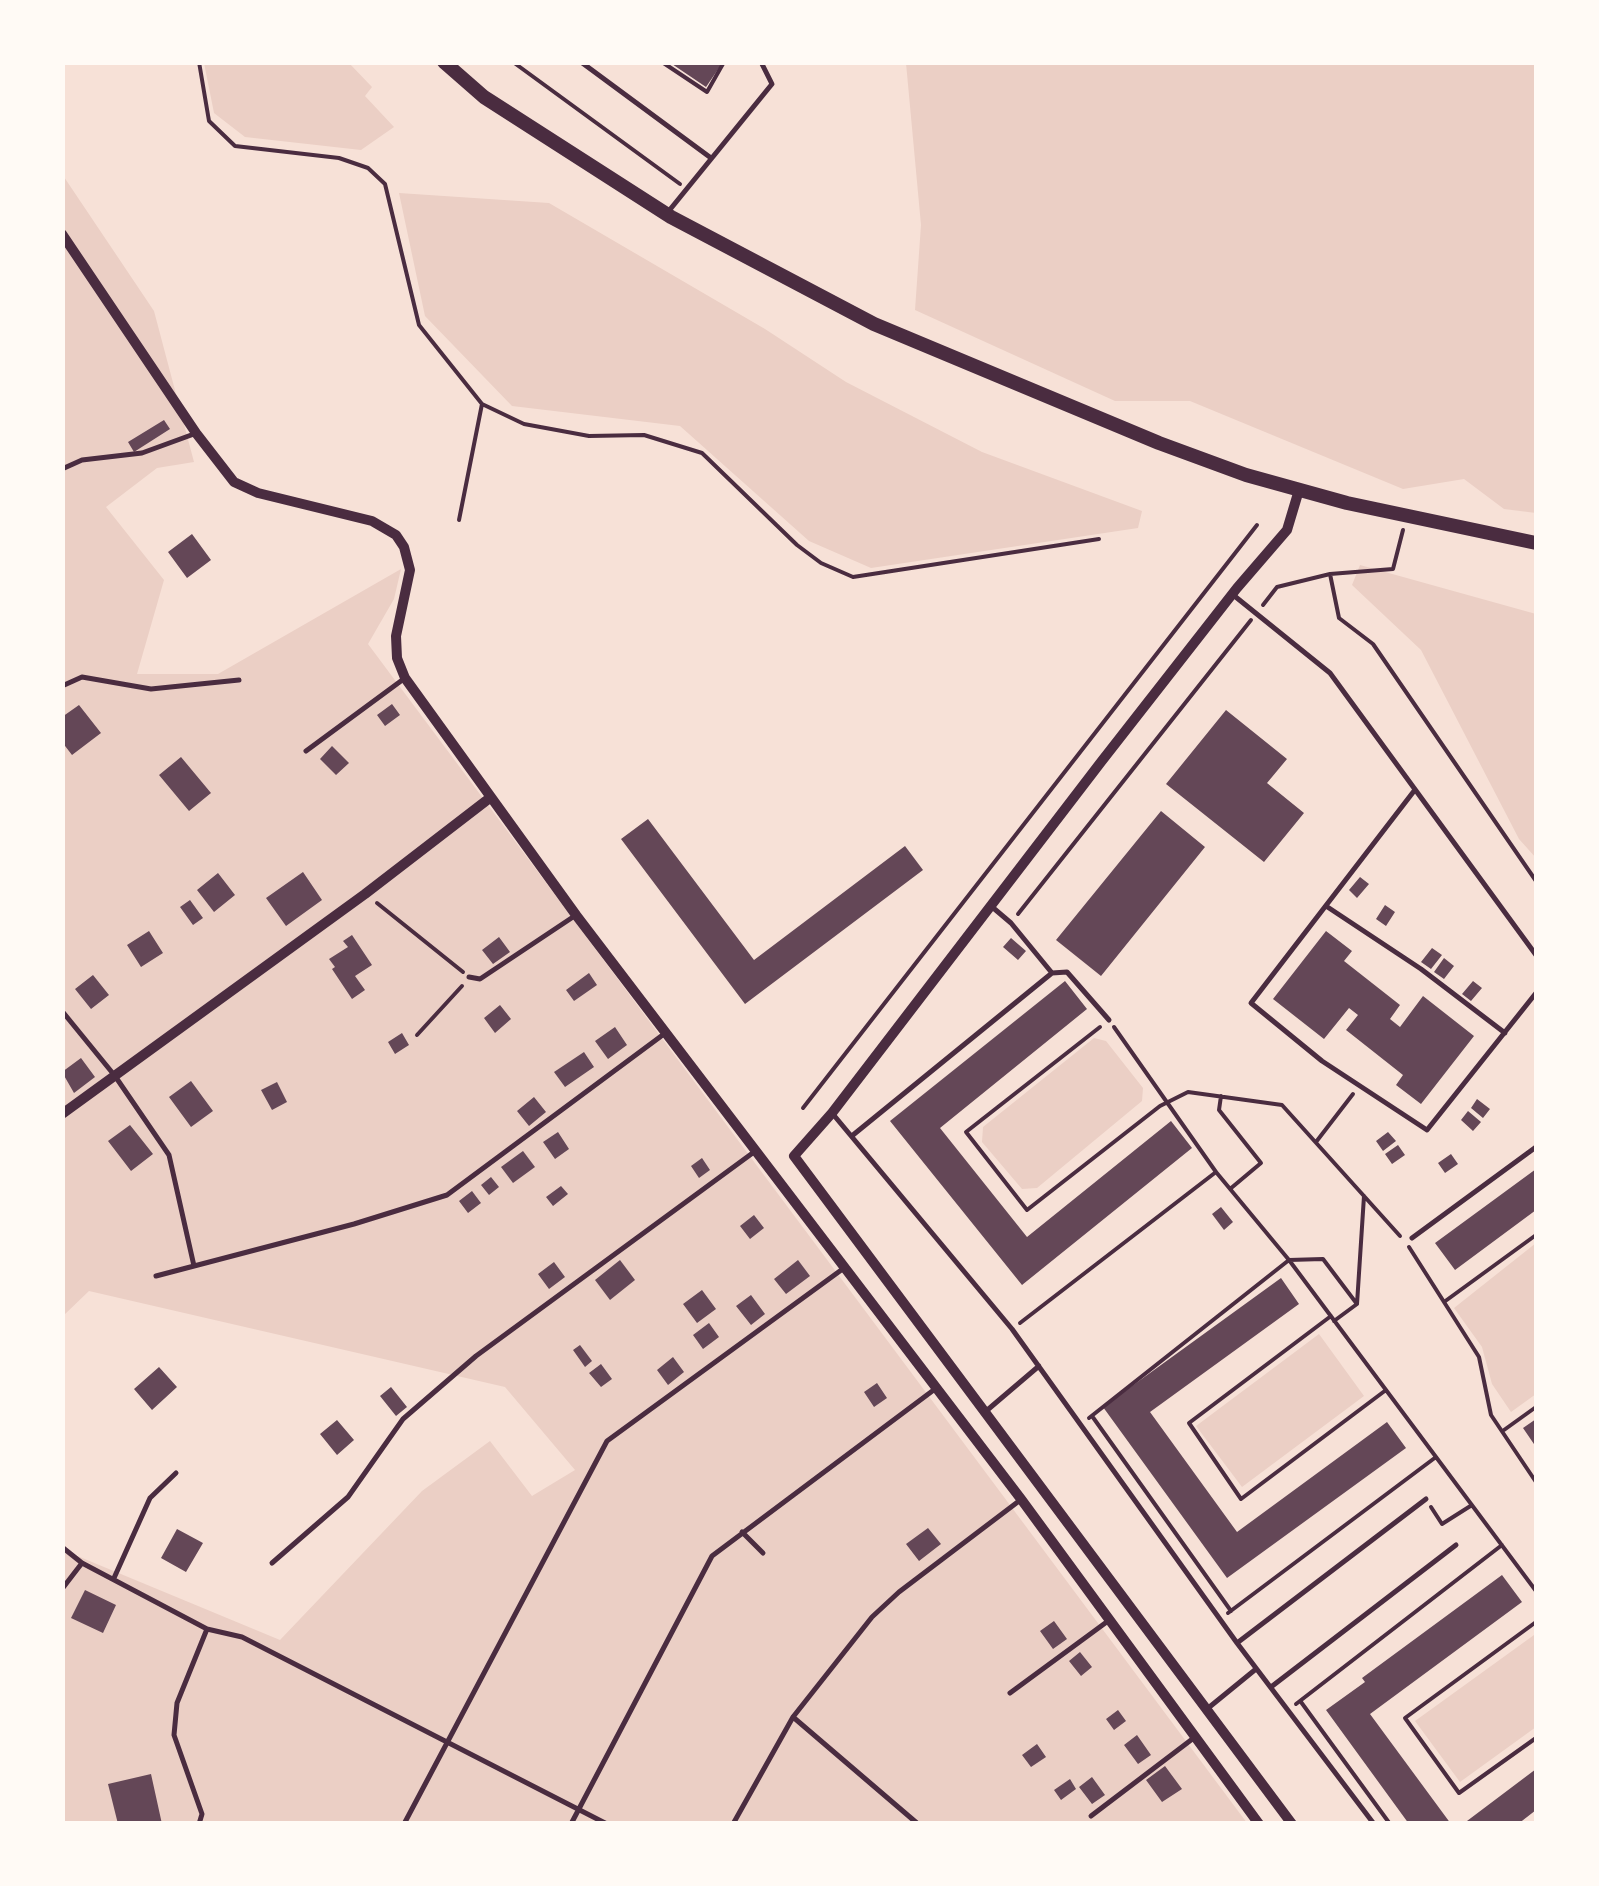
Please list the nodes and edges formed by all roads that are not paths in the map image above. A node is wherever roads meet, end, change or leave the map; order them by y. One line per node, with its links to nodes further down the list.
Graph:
1 (444, 62): 5 (street)
2 (581, 62): 4 (lane)
3 (761, 62): 4 (lane)
4 (711, 158): 5 (lane)
5 (666, 214): 9 (street)
6 (62, 234): 7 (street)
7 (196, 433): 8 (lane); 12 (street)
8 (62, 469)
9 (1299, 490): 10 (street); 11 (street)
10 (1536, 543)
11 (1232, 594): 16 (lane); 18 (street)
12 (405, 678): 15 (lane); 17 (street)
13 (238, 680): 14 (lane)
14 (62, 686)
15 (306, 751)
16 (1414, 792): 19 (lane); 21 (lane)
17 (491, 797): 20 (street); 29 (street)
18 (991, 906): 22 (lane); 30 (street)
19 (1326, 906): 28 (lane); 28 (lane)
20 (576, 915): 23 (lane); 27 (street)
21 (1536, 955)
22 (1052, 972): 26 (lane); 32 (lane)
23 (469, 978)
24 (1536, 993): 28 (lane)
25 (62, 1011): 29 (lane)
26 (1109, 1020)
27 (666, 1032): 34 (street); 36 (lane)
28 (1504, 1033)
29 (114, 1076): 31 (street); 36 (lane)
30 (832, 1113): 32 (lane); 41 (street)
31 (62, 1114)
32 (853, 1135): 39 (lane)
33 (1536, 1147): 35 (lane)
34 (756, 1150): 37 (street); 49 (lane)
35 (1412, 1238)
36 (194, 1266): 38 (lane)
37 (844, 1268): 40 (street); 62 (lane)
38 (156, 1276)
39 (1040, 1366): 41 (lane); 55 (lane)
40 (935, 1389): 43 (street); 45 (lane)
41 (986, 1412): 59 (street)
42 (176, 1474): 51 (lane)
43 (1021, 1499): 53 (street); 60 (lane)
44 (1426, 1499): 55 (lane)
45 (742, 1532): 48 (lane); 63 (lane)
46 (1456, 1546): 57 (lane)
47 (62, 1548): 50 (lane)
48 (763, 1554)
49 (272, 1562)
50 (82, 1564): 51 (lane); 52 (lane)
51 (114, 1578): 54 (lane)
52 (62, 1589)
53 (1108, 1621): 58 (lane); 61 (street)
54 (208, 1629): 62 (lane); 65 (lane)
55 (1237, 1643): 56 (lane)
56 (1256, 1669): 57 (lane); 59 (lane)
57 (1270, 1687): 73 (lane)
58 (1010, 1693)
59 (1207, 1709): 72 (street)
60 (793, 1717): 69 (lane); 70 (lane)
61 (1195, 1737): 64 (lane); 71 (street)
62 (447, 1742): 63 (lane); 66 (lane)
63 (578, 1808): 67 (lane); 68 (lane)
64 (1091, 1816)
65 (200, 1824)
66 (404, 1824)
67 (570, 1824)
68 (607, 1824)
69 (732, 1824)
70 (918, 1824)
71 (1259, 1824)
72 (1292, 1824)
73 (1374, 1824)

